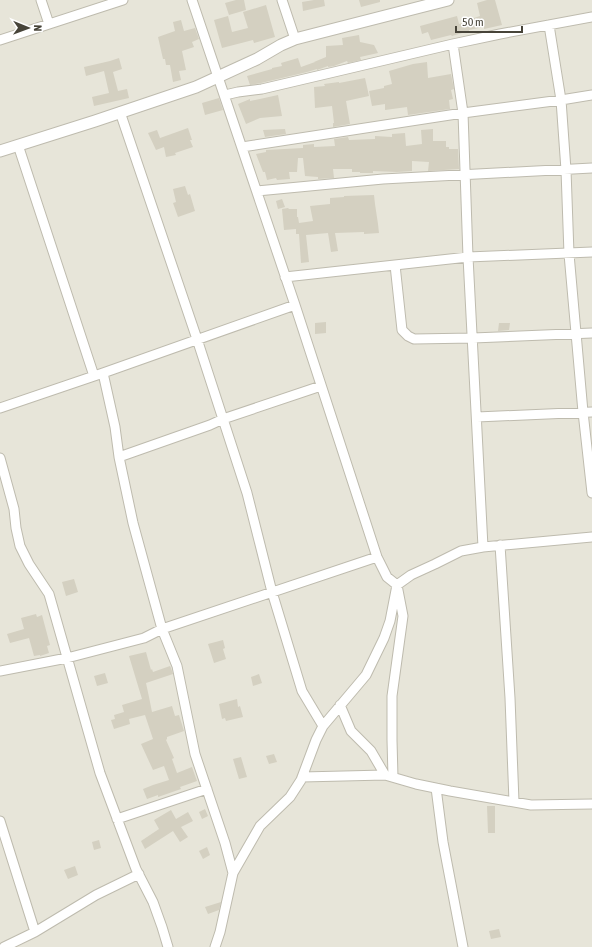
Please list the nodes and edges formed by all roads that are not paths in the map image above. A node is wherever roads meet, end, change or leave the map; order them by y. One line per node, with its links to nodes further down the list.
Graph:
1 (41, 0): 7 (street)
2 (123, 0): 7 (street)
3 (192, 0): 12 (street)
4 (282, 0): 9 (street)
5 (448, 0): 9 (street)
6 (592, 17): 8 (street)
7 (49, 24): 10 (street)
8 (549, 25): 11 (street); 15 (street)
9 (295, 39): 12 (street)
10 (0, 40)
11 (453, 44): 13 (street); 17 (street)
12 (218, 77): 13 (street); 16 (street)
13 (225, 95): 19 (street)
14 (592, 95): 15 (street)
15 (561, 100): 17 (street); 22 (street)
16 (120, 112): 18 (street); 34 (street)
17 (463, 113): 19 (street); 23 (street)
18 (18, 145): 20 (street); 36 (street)
19 (242, 147): 24 (street)
20 (0, 151)
21 (592, 168): 22 (street)
22 (566, 170): 23 (street); 26 (street)
23 (465, 175): 24 (street); 27 (street)
24 (256, 191): 29 (street)
25 (592, 252): 26 (street)
26 (570, 254): 27 (street); 31 (street)
27 (468, 257): 28 (street); 33 (street)
28 (395, 265): 29 (street); 33 (street)
29 (285, 277): 30 (street)
30 (295, 305): 34 (street); 37 (street)
31 (576, 333): 32 (street); 33 (street); 39 (street)
32 (592, 333)
33 (473, 338): 40 (street)
34 (197, 339): 35 (street); 41 (street)
35 (103, 373): 36 (street); 42 (street)
36 (94, 376): 38 (street)
37 (321, 386): 41 (street); 48 (street)
38 (0, 408)
39 (587, 412): 40 (street); 44 (street)
40 (477, 417): 47 (street)
41 (223, 419): 42 (street); 50 (street)
42 (119, 457): 51 (street)
43 (0, 458): 52 (street)
44 (592, 493)
45 (592, 537): 46 (street)
46 (500, 545): 47 (street); 60 (street)
47 (482, 547): 49 (street)
48 (376, 557): 49 (street); 50 (street)
49 (397, 585): 54 (street); 56 (street)
50 (272, 592): 51 (street); 55 (street)
51 (162, 629): 52 (street); 59 (street)
52 (67, 658): 53 (street); 62 (street)
53 (0, 671)
54 (340, 705): 55 (street); 56 (street)
55 (323, 726): 57 (street)
56 (389, 776): 57 (street); 58 (street)
57 (302, 777): 64 (street)
58 (436, 788): 60 (street); 70 (street)
59 (207, 789): 62 (street); 64 (street)
60 (514, 802): 61 (street)
61 (592, 804)
62 (117, 819): 65 (street)
63 (0, 820): 66 (street)
64 (233, 873): 69 (street)
65 (139, 874): 66 (street); 68 (street)
66 (35, 932): 67 (street)
67 (4, 947)
68 (168, 947)
69 (215, 947)
70 (463, 947)

